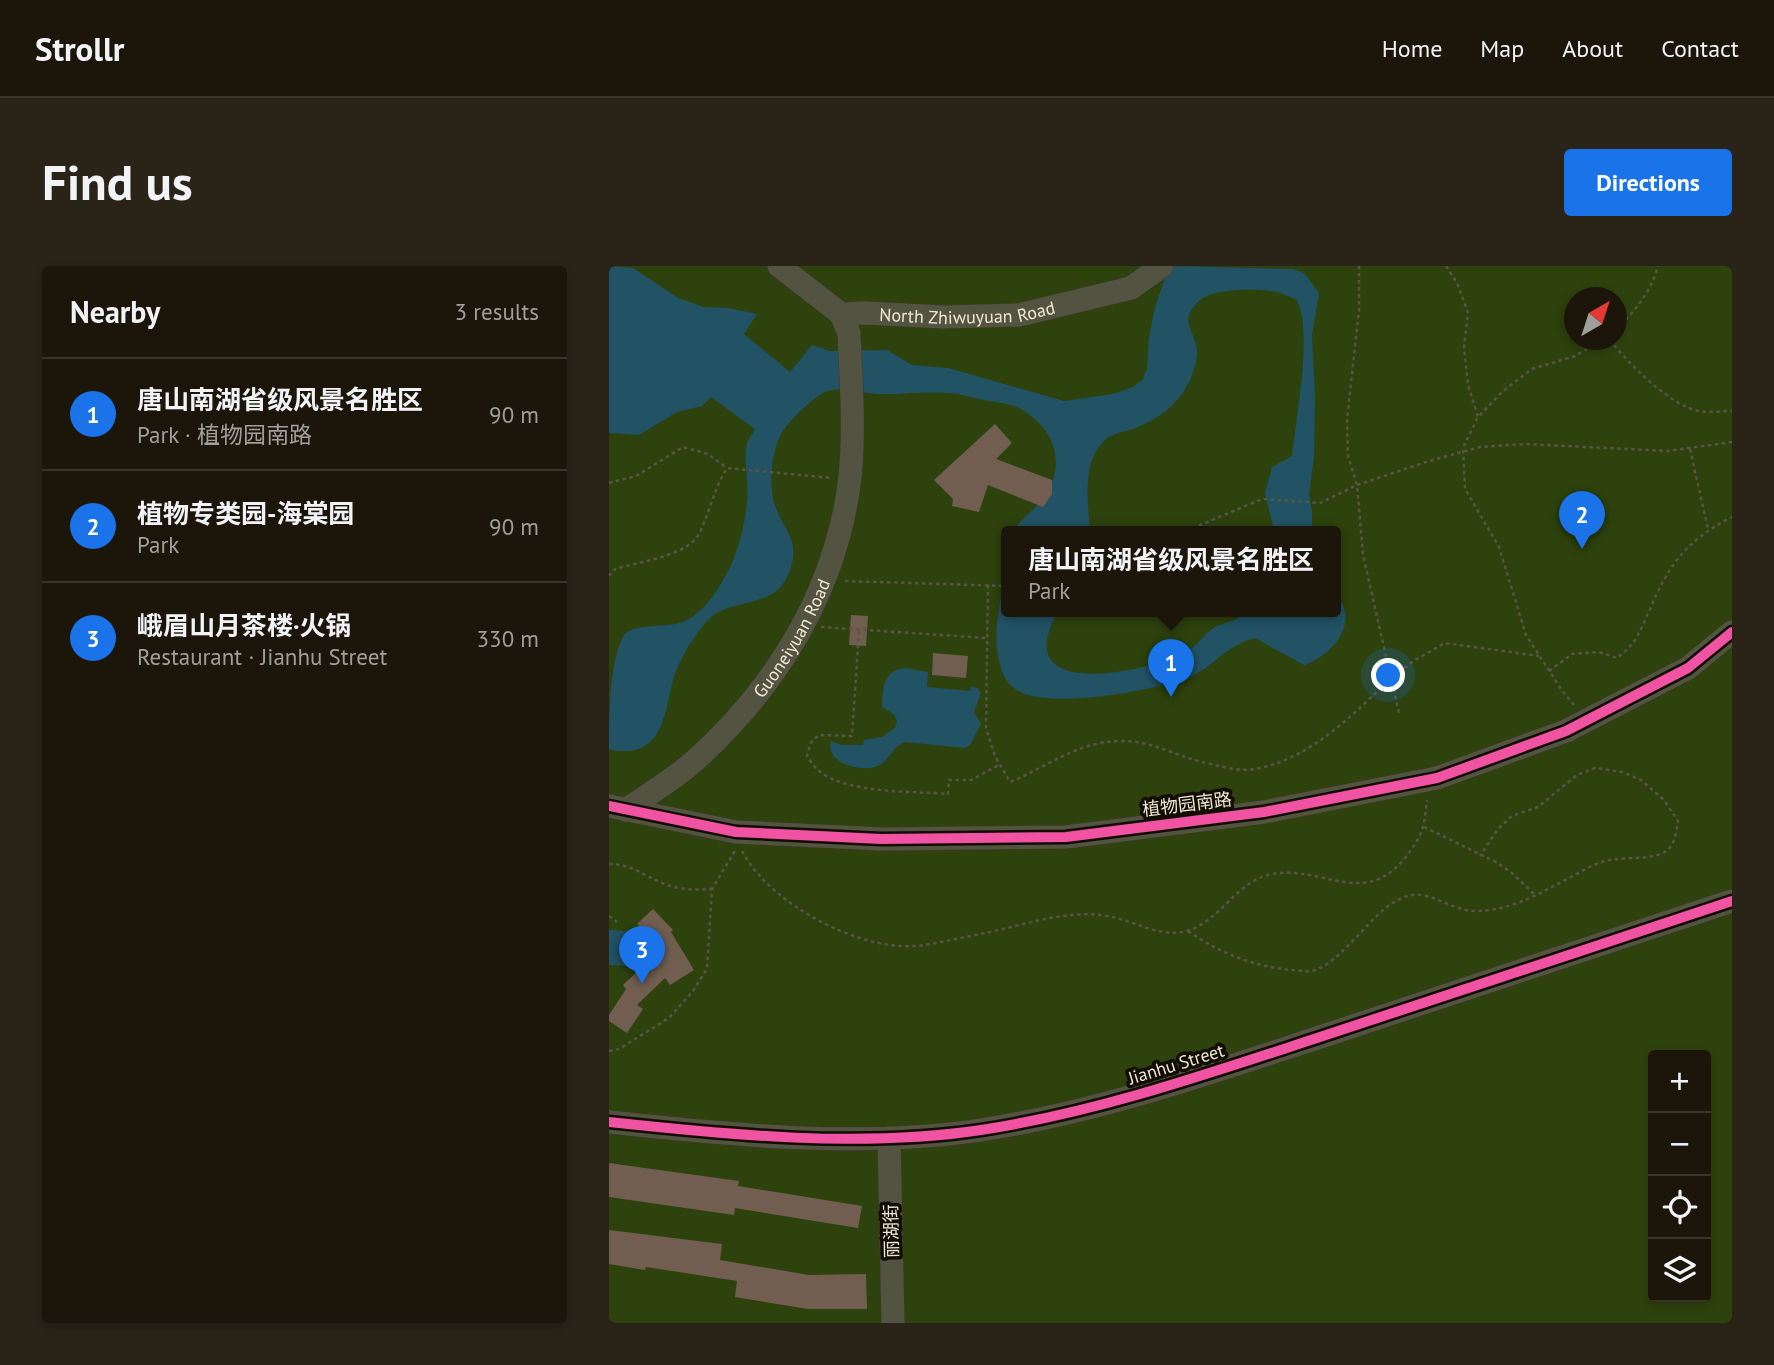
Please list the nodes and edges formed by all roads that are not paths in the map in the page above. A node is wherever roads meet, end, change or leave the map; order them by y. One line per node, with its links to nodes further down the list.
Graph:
1 (779, 266): 3 (street)
2 (1162, 266): 3 (street, North Zhiwuyuan Road)
3 (845, 324): 5 (street, Guoneiyuan Road)
4 (1732, 632): 5 (street, 植物园南路)
5 (617, 808)
6 (1732, 901): 8 (street, Jianhu Street)
7 (609, 1122): 8 (street, Jianhu Street)
8 (889, 1138): 9 (street, 丽湖街)
9 (893, 1323)

